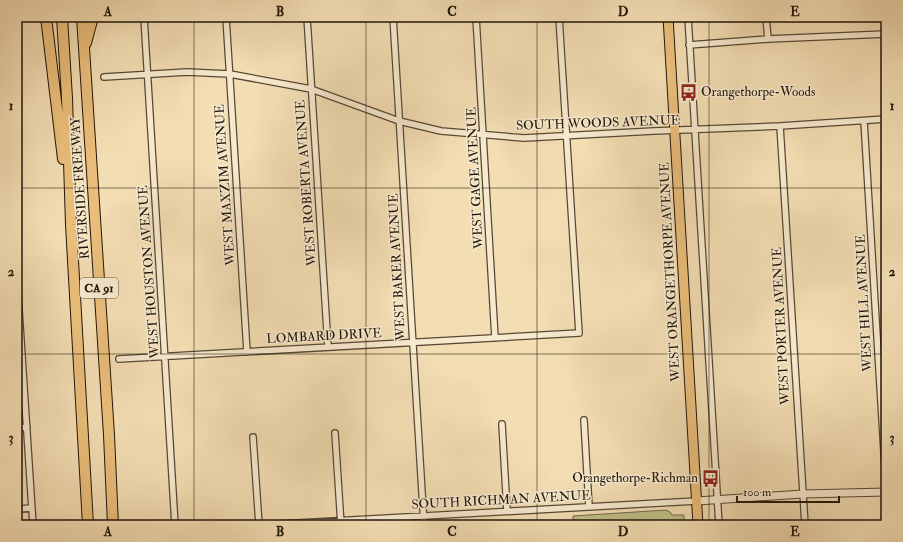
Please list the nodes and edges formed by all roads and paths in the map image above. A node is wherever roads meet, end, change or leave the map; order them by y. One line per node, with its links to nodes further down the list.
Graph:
1 (46, 17): 30 (highway)
2 (62, 17): 30 (highway, RIVERSIDE FREEWAY / CA 91)
3 (82, 17): 17 (highway, RIVERSIDE FREEWAY / CA 91)
4 (93, 17): 17 (highway)
5 (144, 17): 18 (street, WEST HOUSTON AVENUE)
6 (226, 17): 19 (street, WEST MAXZIM AVENUE)
7 (307, 17): 21 (street, WEST ROBERTA AVENUE)
8 (393, 17): 23 (street, WEST BAKER AVENUE)
9 (476, 17): 28 (street, WEST GAGE AVENUE)
10 (559, 17): 29 (street)
11 (668, 17): 26 (main road, WEST ORANGETHORPE AVENUE)
12 (688, 17): 16 (street)
13 (766, 17): 15 (street)
14 (886, 34): 15 (street)
15 (768, 40): 16 (street)
16 (689, 45): 27 (street)
17 (84, 51): 57 (highway, RIVERSIDE FREEWAY / CA 91)
18 (148, 74): 19 (street, SOUTH WOODS AVENUE); 20 (street, SOUTH WOODS AVENUE); 36 (street, WEST HOUSTON AVENUE)
19 (230, 74): 21 (street, SOUTH WOODS AVENUE); 35 (street, WEST MAXZIM AVENUE)
20 (104, 77)
21 (311, 89): 23 (street, SOUTH WOODS AVENUE); 34 (street, WEST ROBERTA AVENUE)
22 (886, 119): 24 (street, SOUTH WOODS AVENUE)
23 (399, 121): 28 (street, SOUTH WOODS AVENUE); 33 (street, WEST BAKER AVENUE)
24 (864, 121): 25 (street, SOUTH WOODS AVENUE); 44 (street, WEST HILL AVENUE)
25 (780, 126): 27 (street, SOUTH WOODS AVENUE); 46 (street, WEST PORTER AVENUE)
26 (674, 130): 27 (street, SOUTH WOODS AVENUE); 29 (street, SOUTH WOODS AVENUE); 48 (main road, WEST ORANGETHORPE AVENUE)
27 (695, 130): 47 (street)
28 (483, 135): 29 (street, SOUTH WOODS AVENUE); 32 (street, WEST GAGE AVENUE)
29 (567, 136): 32 (street, LOMBARD DRIVE)
30 (71, 225): 56 (highway, RIVERSIDE FREEWAY / CA 91)
31 (17, 279): 40 (street)
32 (495, 338): 33 (street, LOMBARD DRIVE)
33 (413, 342): 34 (street, LOMBARD DRIVE); 53 (street, WEST BAKER AVENUE)
34 (328, 347): 35 (street, LOMBARD DRIVE)
35 (247, 352): 36 (street, LOMBARD DRIVE)
36 (165, 356): 37 (street, LOMBARD DRIVE); 58 (street, WEST HOUSTON AVENUE)
37 (119, 359)
38 (584, 420): 49 (street)
39 (502, 424): 52 (street)
40 (27, 427): 41 (street); 50 (street)
41 (17, 428)
42 (335, 434): 54 (street)
43 (253, 437): 59 (street)
44 (886, 484)
45 (886, 492): 46 (street, SOUTH RICHMAN AVENUE)
46 (803, 494): 47 (street, SOUTH RICHMAN AVENUE); 63 (street, WEST PORTER AVENUE)
47 (717, 501): 48 (street, SOUTH RICHMAN AVENUE); 62 (street)
48 (697, 502): 49 (street, SOUTH RICHMAN AVENUE); 61 (main road, WEST ORANGETHORPE AVENUE)
49 (589, 507): 52 (street, SOUTH RICHMAN AVENUE)
50 (32, 508): 51 (street); 55 (street)
51 (17, 509)
52 (507, 512): 53 (street, SOUTH RICHMAN AVENUE)
53 (423, 516): 54 (street, SOUTH RICHMAN AVENUE); 60 (street, WEST BAKER AVENUE)
54 (341, 523): 59 (street, SOUTH RICHMAN AVENUE)
55 (32, 525)
56 (88, 525)
57 (113, 525)
58 (175, 525)
59 (260, 525)
60 (424, 525)
61 (698, 525)
62 (719, 525)
63 (805, 525)

